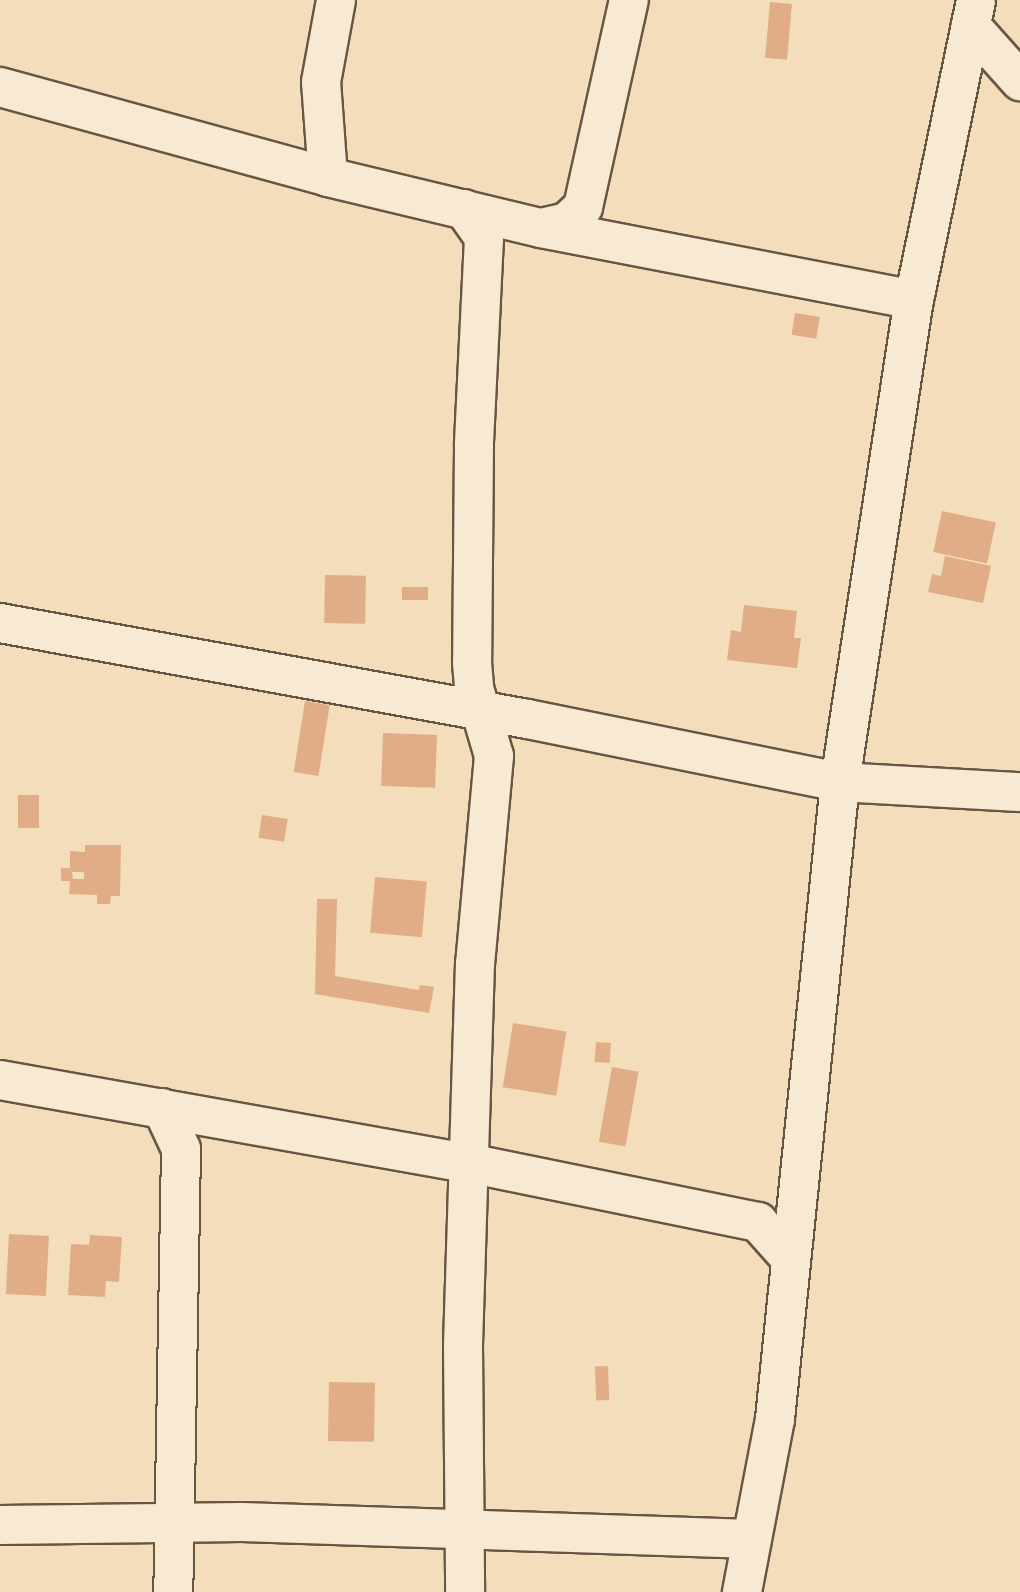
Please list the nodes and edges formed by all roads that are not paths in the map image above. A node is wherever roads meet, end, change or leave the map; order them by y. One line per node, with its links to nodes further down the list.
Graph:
1 (336, 0): 6 (street)
2 (629, 0): 8 (street)
3 (974, 13): 4 (street); 9 (street)
4 (1020, 81)
5 (0, 87): 6 (street)
6 (328, 177): 7 (street)
7 (484, 222): 8 (street); 11 (street)
8 (541, 228): 9 (street)
9 (914, 300): 14 (street)
10 (0, 623): 11 (street)
11 (482, 712): 12 (street); 13 (street)
12 (527, 719): 13 (street); 14 (street)
13 (494, 756): 20 (street)
14 (840, 782): 15 (street); 21 (street)
15 (1020, 792)
16 (0, 1080): 17 (street)
17 (162, 1108): 18 (street); 19 (street)
18 (209, 1117): 19 (street); 20 (street)
19 (181, 1149): 25 (street)
20 (468, 1163): 22 (street); 26 (street)
21 (796, 1191): 22 (street); 23 (street)
22 (758, 1222): 23 (street)
23 (790, 1258): 27 (street)
24 (0, 1525): 25 (street)
25 (173, 1526): 26 (street); 28 (street)
26 (464, 1527): 27 (street); 29 (street)
27 (752, 1539): 30 (street)
28 (173, 1592)
29 (465, 1592)
30 (741, 1592)

